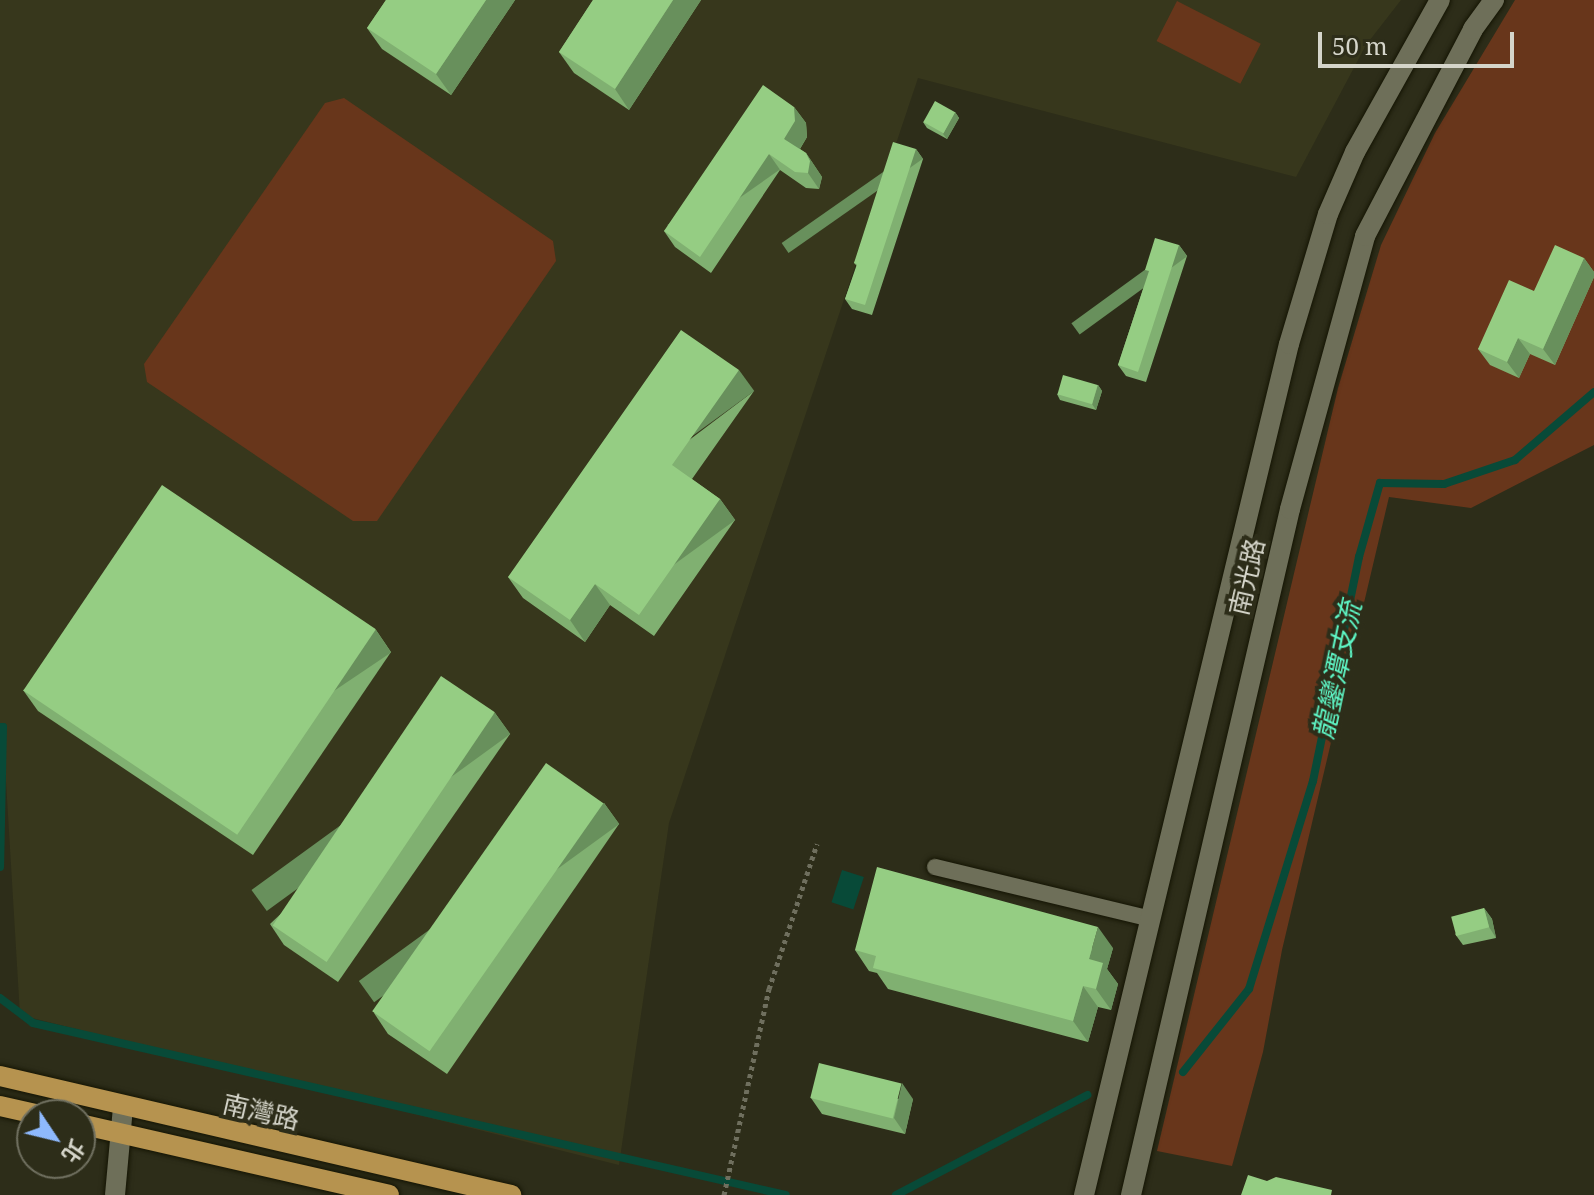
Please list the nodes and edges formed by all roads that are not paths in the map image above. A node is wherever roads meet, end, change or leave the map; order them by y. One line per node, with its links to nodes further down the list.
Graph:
1 (1440, 0): 4 (street, 南光路)
2 (1494, 0): 13 (street, 南光路)
3 (935, 867): 4 (lane)
4 (1151, 919): 12 (street, 南光路)
5 (0, 1076): 6 (main road, 南灣路)
6 (123, 1107): 8 (street); 11 (main road, 南灣路)
7 (96, 1128): 8 (main road, 南灣路)
8 (120, 1133): 9 (street); 10 (main road, 南灣路)
9 (115, 1195)
10 (389, 1195)
11 (510, 1195)
12 (1084, 1195)
13 (1131, 1195)

